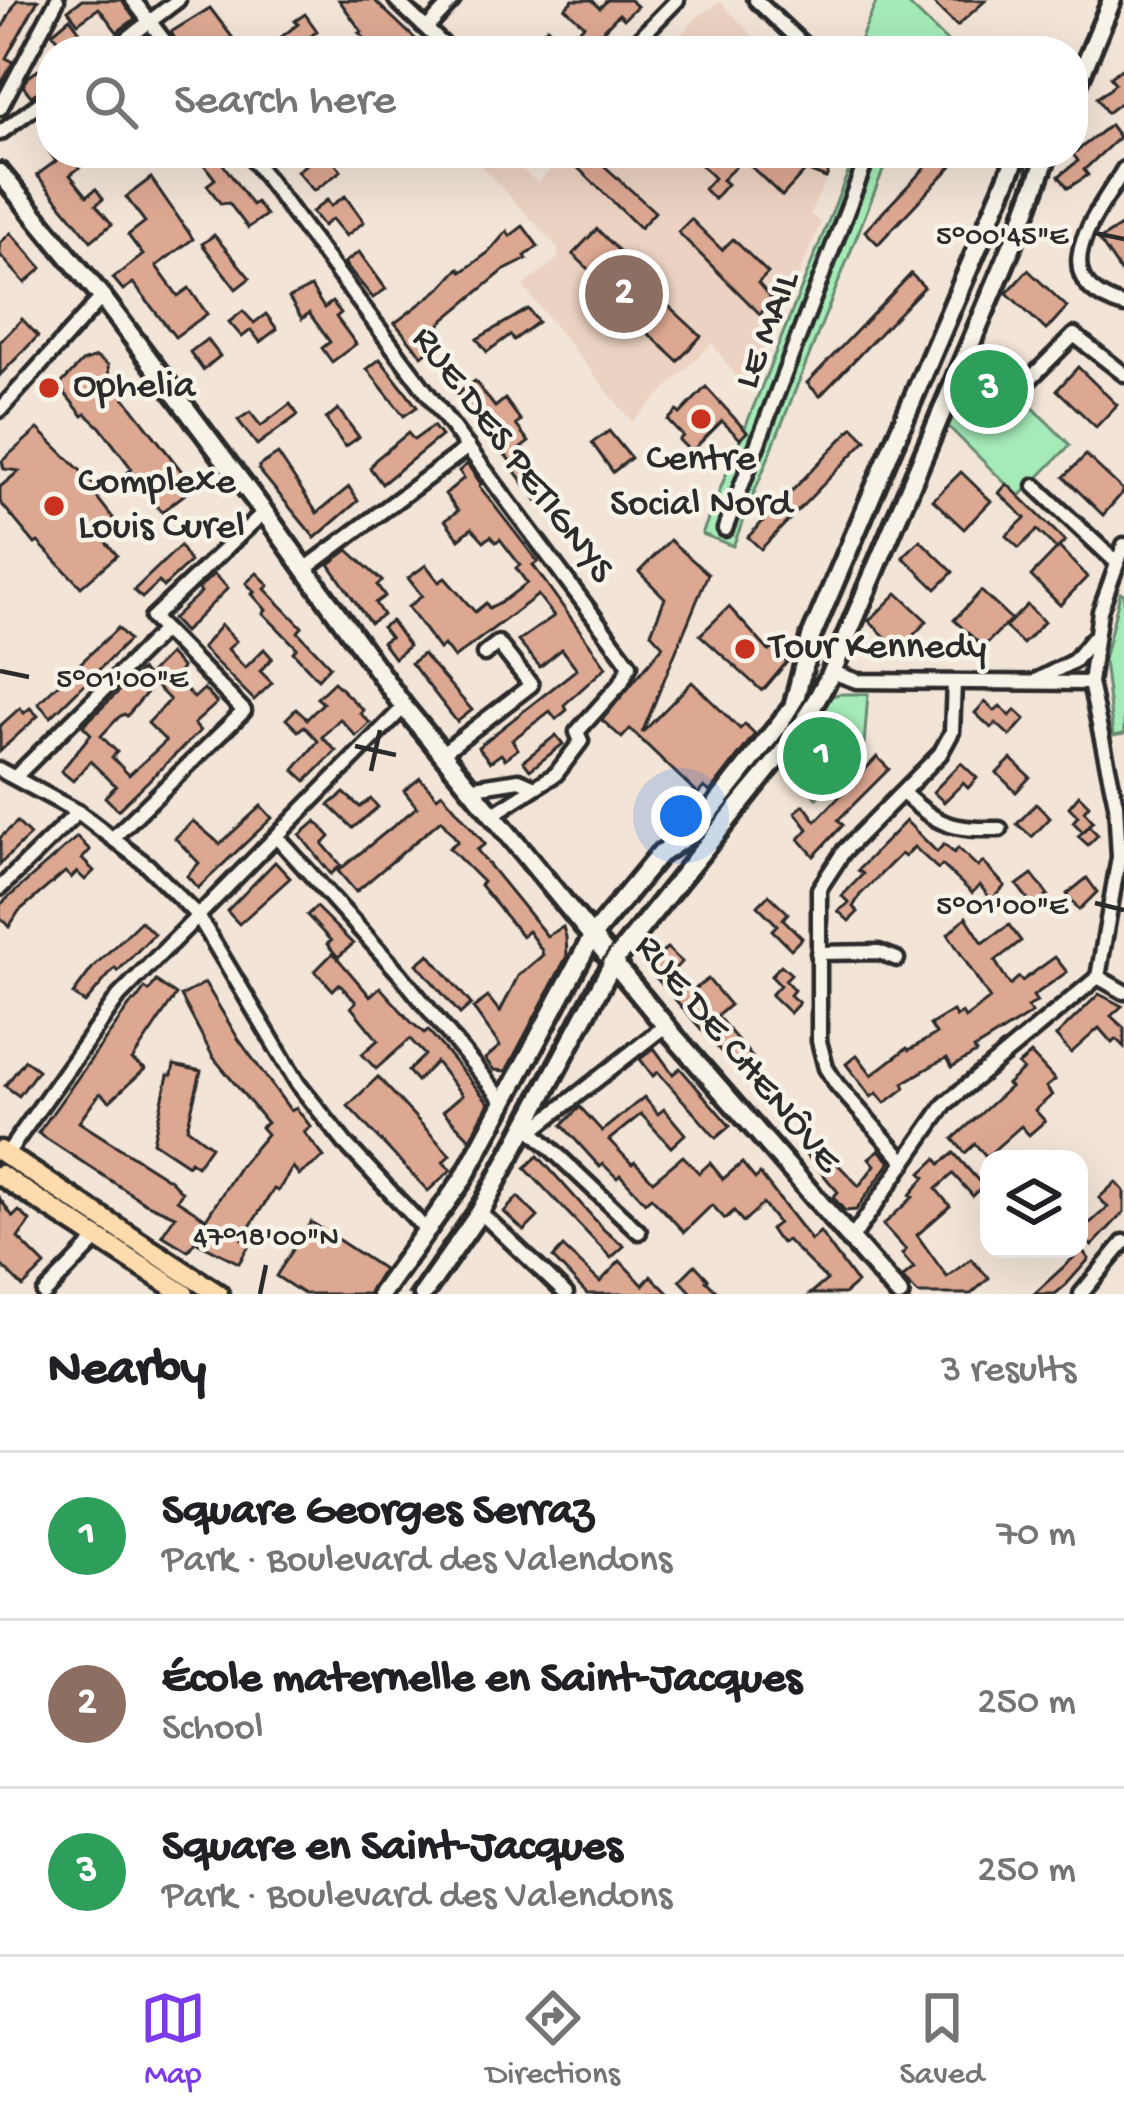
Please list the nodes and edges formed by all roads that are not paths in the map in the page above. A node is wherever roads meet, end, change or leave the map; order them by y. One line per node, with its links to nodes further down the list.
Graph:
1 (57, 0): 19 (street)
2 (134, 0): 10 (street)
3 (178, 0): 10 (street)
4 (396, 0): 11 (street)
5 (452, 0): 11 (street)
6 (677, 0): 15 (street)
7 (756, 0): 16 (street)
8 (1100, 0): 17 (street)
9 (1112, 0): 18 (street)
10 (151, 22): 12 (street); 13 (street)
11 (427, 28): 14 (street)
12 (132, 36)
13 (161, 36)
14 (435, 36)
15 (642, 36)
16 (793, 36)
17 (1085, 36)
18 (1088, 58)
19 (5, 84): 21 (street)
20 (36, 106): 22 (street)
21 (0, 108)
22 (0, 133)
23 (259, 168): 34 (street, RUE DES PETIGNYS)
24 (863, 168): 37 (street, LE MAIL)
25 (1012, 168): 62 (street)
26 (1042, 168): 44 (street)
27 (1124, 169): 30 (street)
28 (0, 173): 29 (street, RUE DE CHENÔVE)
29 (101, 297): 33 (street); 36 (street, RUE DE CHENÔVE)
30 (1124, 306)
31 (1121, 366): 32 (street)
32 (1025, 383)
33 (0, 410)
34 (467, 447): 40 (street); 52 (street, RUE DES PETIGNYS)
35 (1035, 486): 39 (street)
36 (264, 512): 40 (street, RUE DE CHENÔVE); 42 (street)
37 (725, 530)
38 (1124, 545): 39 (street)
39 (1117, 563): 41 (street)
40 (304, 569): 48 (street, RUE DE CHENÔVE)
41 (1097, 629): 45 (street); 47 (street)
42 (164, 630): 51 (street); 58 (street)
43 (484, 654): 49 (street)
44 (832, 672): 46 (street); 65 (street)
45 (1090, 682): 47 (street); 66 (street)
46 (954, 683): 47 (street); 54 (street)
47 (1030, 683)
48 (404, 706): 49 (street, RUE DE CHENÔVE); 59 (street)
49 (445, 751): 53 (street, RUE DE CHENÔVE)
50 (0, 770): 51 (street)
51 (16, 776): 55 (street)
52 (535, 787): 53 (street); 56 (street, RUE DES PETIGNYS)
53 (474, 788): 56 (street, RUE DE CHENÔVE)
54 (903, 793): 57 (street); 63 (street)
55 (78, 812): 58 (street); 60 (street)
56 (495, 813): 62 (street, RUE DE CHENÔVE)
57 (1000, 829)
58 (113, 838): 61 (street)
59 (278, 838): 61 (street); 69 (street)
60 (0, 889)
61 (198, 916): 72 (street); 74 (street)
62 (593, 935): 65 (street, RUE DE CHENÔVE); 69 (street)
63 (818, 952): 64 (street); 71 (street)
64 (897, 959)
65 (614, 961): 68 (street, RUE DE CHENÔVE); 70 (street)
66 (1098, 977): 67 (street); 71 (street)
67 (1124, 992)
68 (665, 1026): 70 (street); 77 (street, RUE DE CHENÔVE)
69 (504, 1102): 74 (street)
70 (530, 1127): 73 (street); 75 (street)
71 (904, 1162): 77 (street)
72 (3, 1170): 76 (main road); 79 (main road)
73 (480, 1212): 83 (street); 84 (street)
74 (427, 1231): 82 (street)
75 (639, 1232)
76 (97, 1239): 79 (main road); 80 (street)
77 (850, 1241): 85 (street, RUE DE CHENÔVE)
78 (1124, 1242): 86 (street)
79 (176, 1282): 81 (main road)
80 (44, 1294)
81 (218, 1294)
82 (381, 1294)
83 (423, 1294)
84 (566, 1294)
85 (898, 1294)
86 (1081, 1294)

